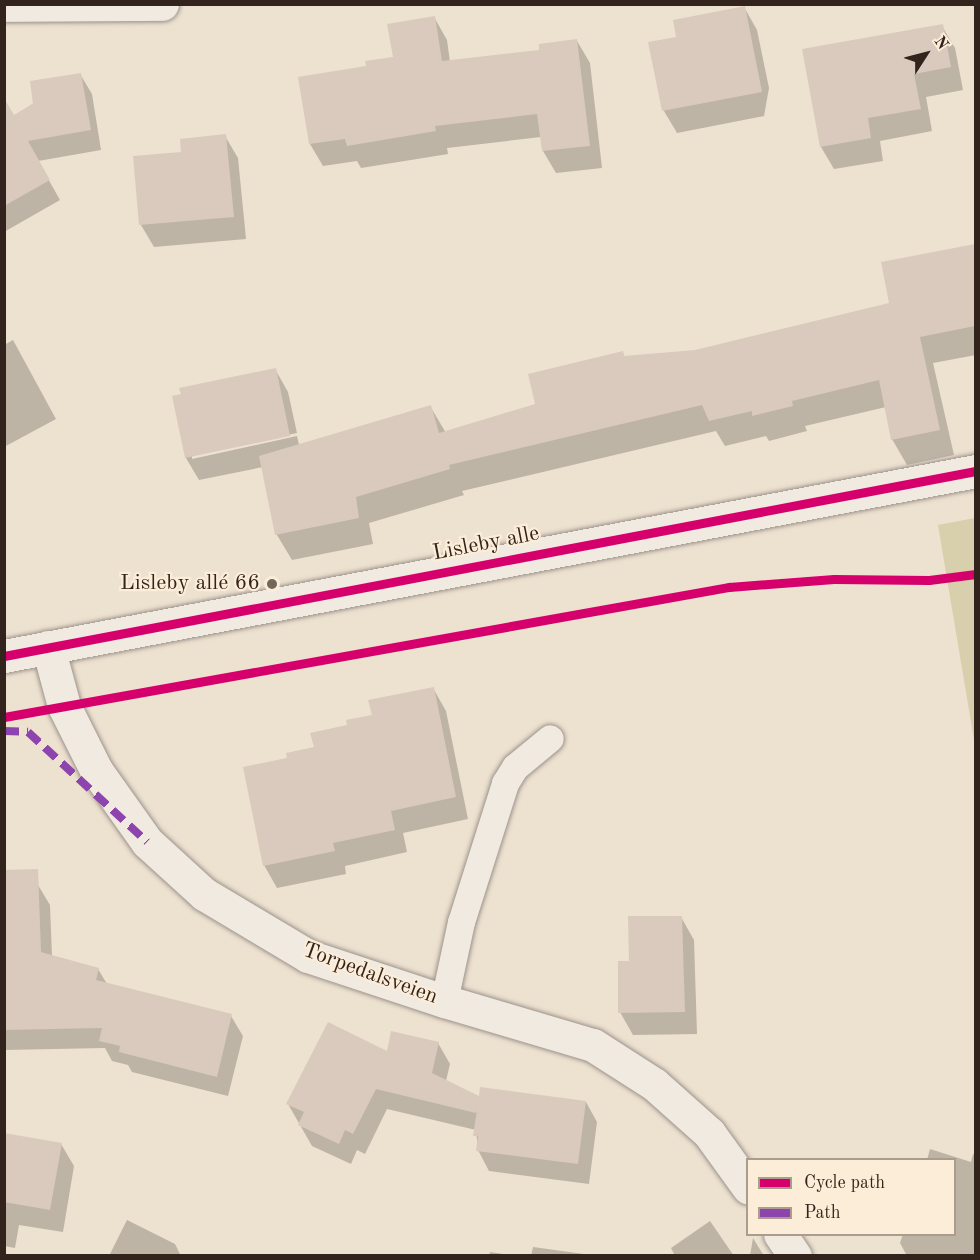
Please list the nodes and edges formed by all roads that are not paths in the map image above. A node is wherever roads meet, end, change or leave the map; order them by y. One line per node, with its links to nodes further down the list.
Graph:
1 (162, 4): 2 (street)
2 (4, 5)
3 (975, 471): 4 (street, Lisleby alle)
4 (48, 647): 5 (street, Lisleby alle); 7 (street, Torpedalsveien)
5 (4, 656)
6 (550, 738): 7 (lane)
7 (444, 1001): 8 (street, Torpedalsveien)
8 (746, 1186)
9 (781, 1236): 10 (street)
10 (795, 1256)

